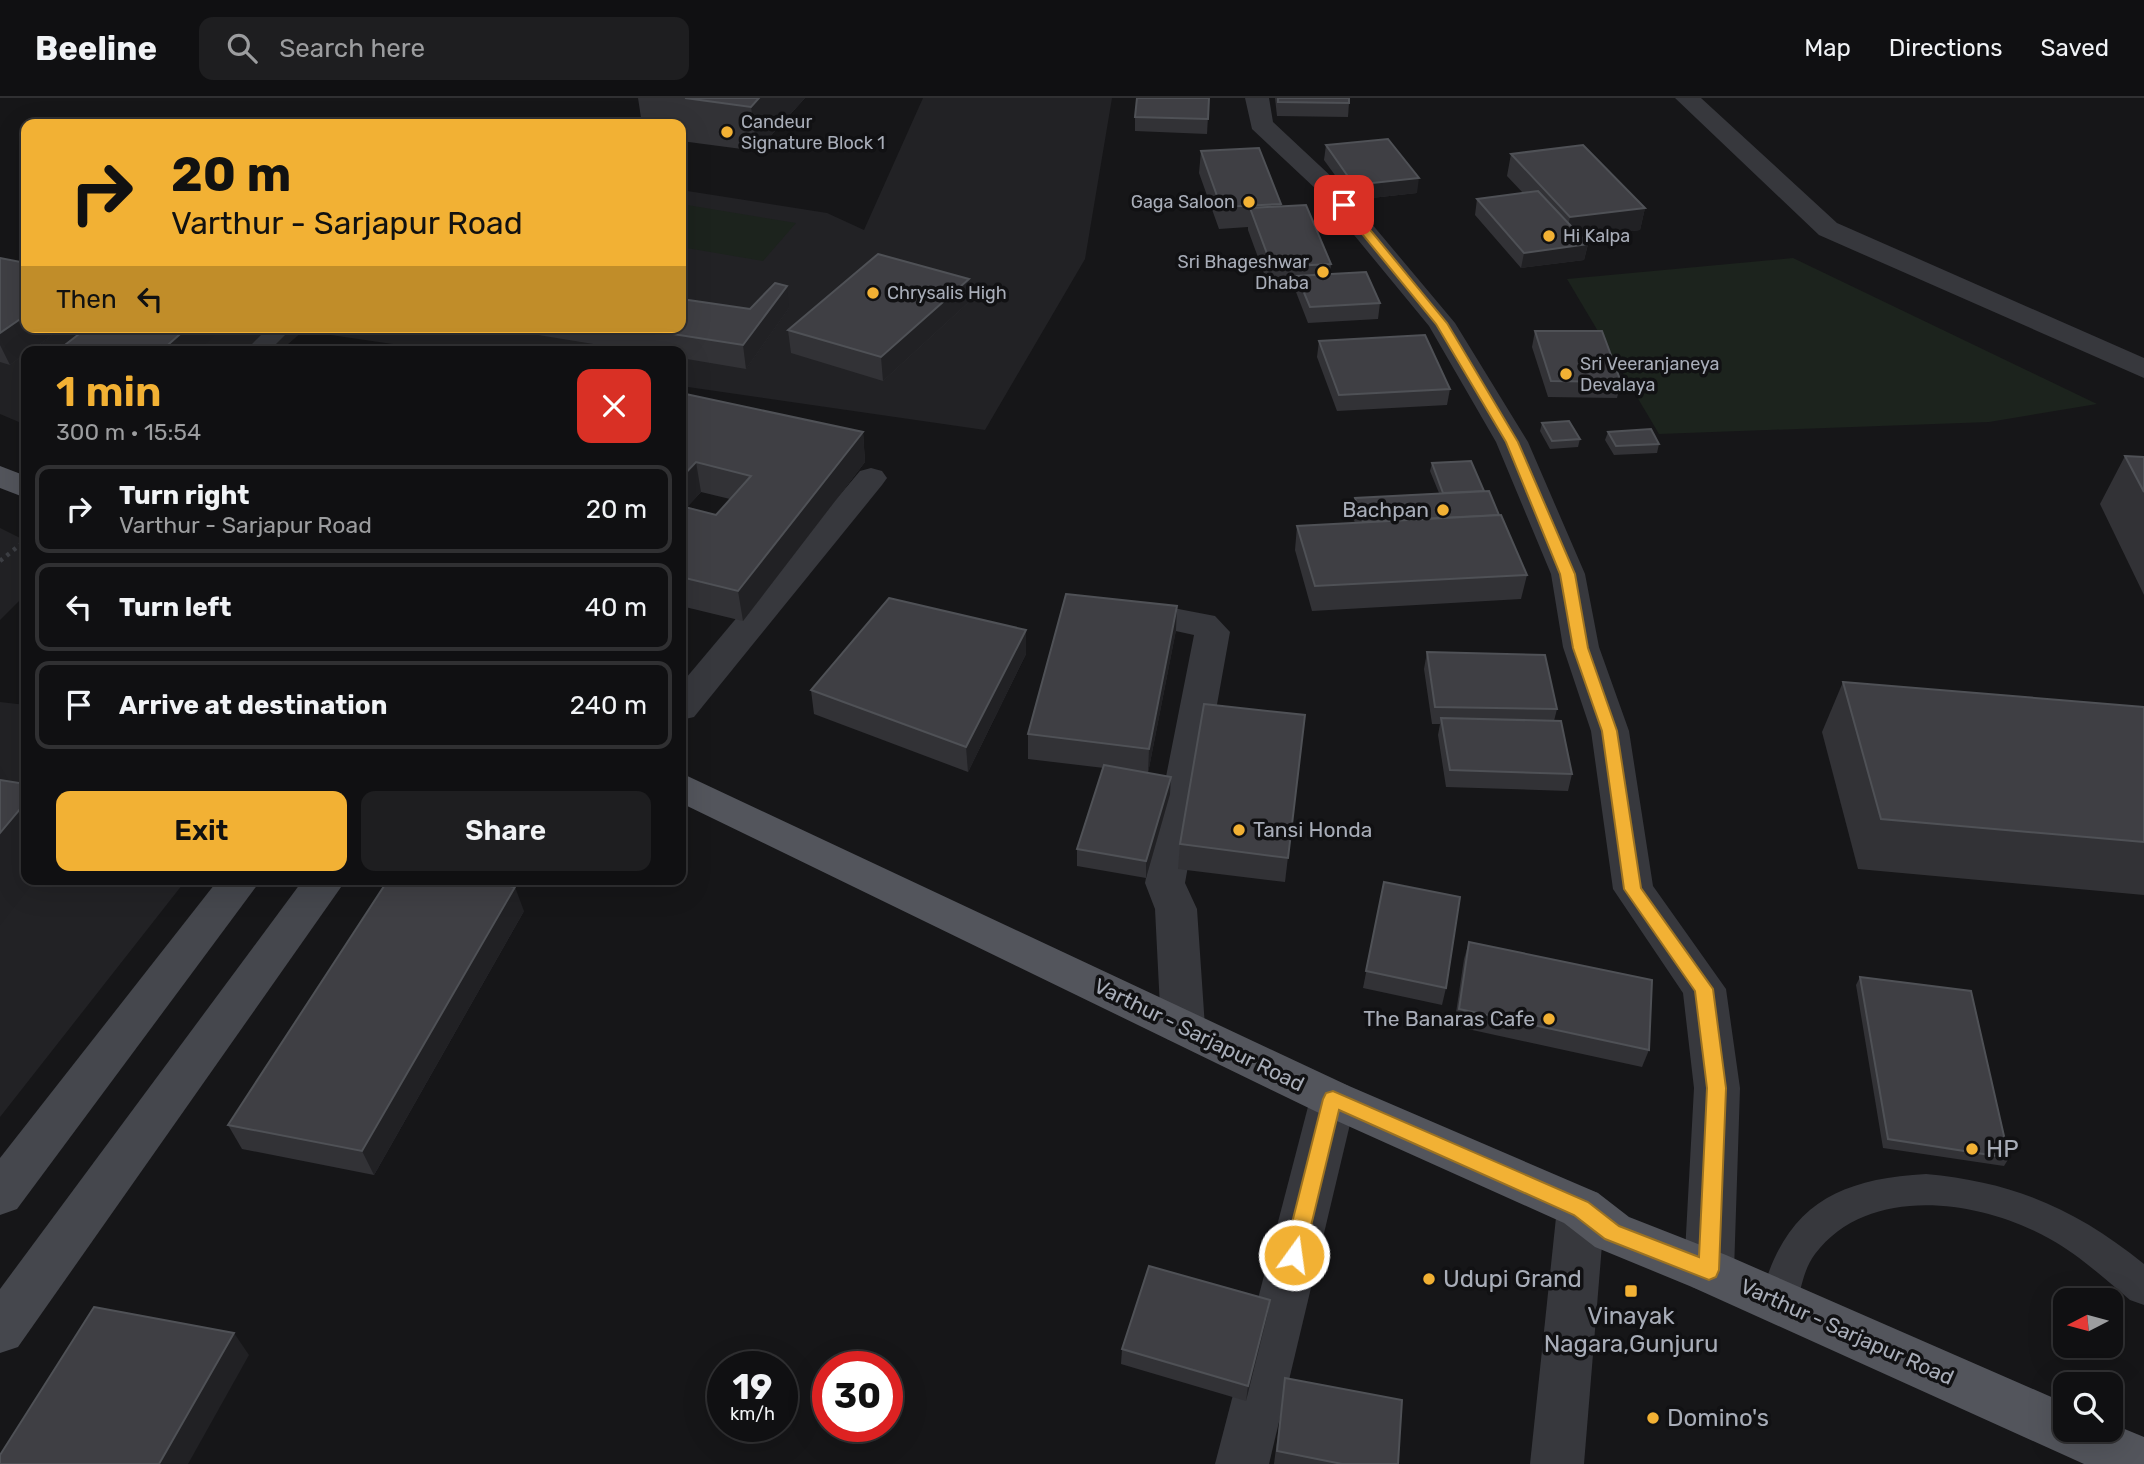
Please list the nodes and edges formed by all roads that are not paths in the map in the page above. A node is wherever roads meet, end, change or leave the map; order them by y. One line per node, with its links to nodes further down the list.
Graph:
1 (1257, 98): 18 (street)
2 (1687, 98): 5 (street)
3 (276, 333): 4 (lane)
4 (262, 346)
5 (2144, 369)
6 (0, 476): 8 (main road)
7 (871, 478): 10 (street)
8 (21, 486)
9 (1142, 613): 14 (street)
10 (686, 702)
11 (686, 789): 14 (main road, Varthur - Sarjapur Road)
12 (237, 885): 16 (street)
13 (317, 885): 21 (street)
14 (1183, 1027): 15 (main road, Varthur - Sarjapur Road)
15 (1333, 1099): 17 (main road, Varthur - Sarjapur Road); 23 (street)
16 (0, 1194)
17 (1581, 1208): 18 (main road, Varthur - Sarjapur Road); 24 (street)
18 (1709, 1270): 20 (main road, Varthur - Sarjapur Road)
19 (2144, 1288): 20 (lane)
20 (1779, 1301): 22 (main road, Varthur - Sarjapur Road)
21 (0, 1330)
22 (2096, 1446)
23 (1242, 1464)
24 (1557, 1464)

